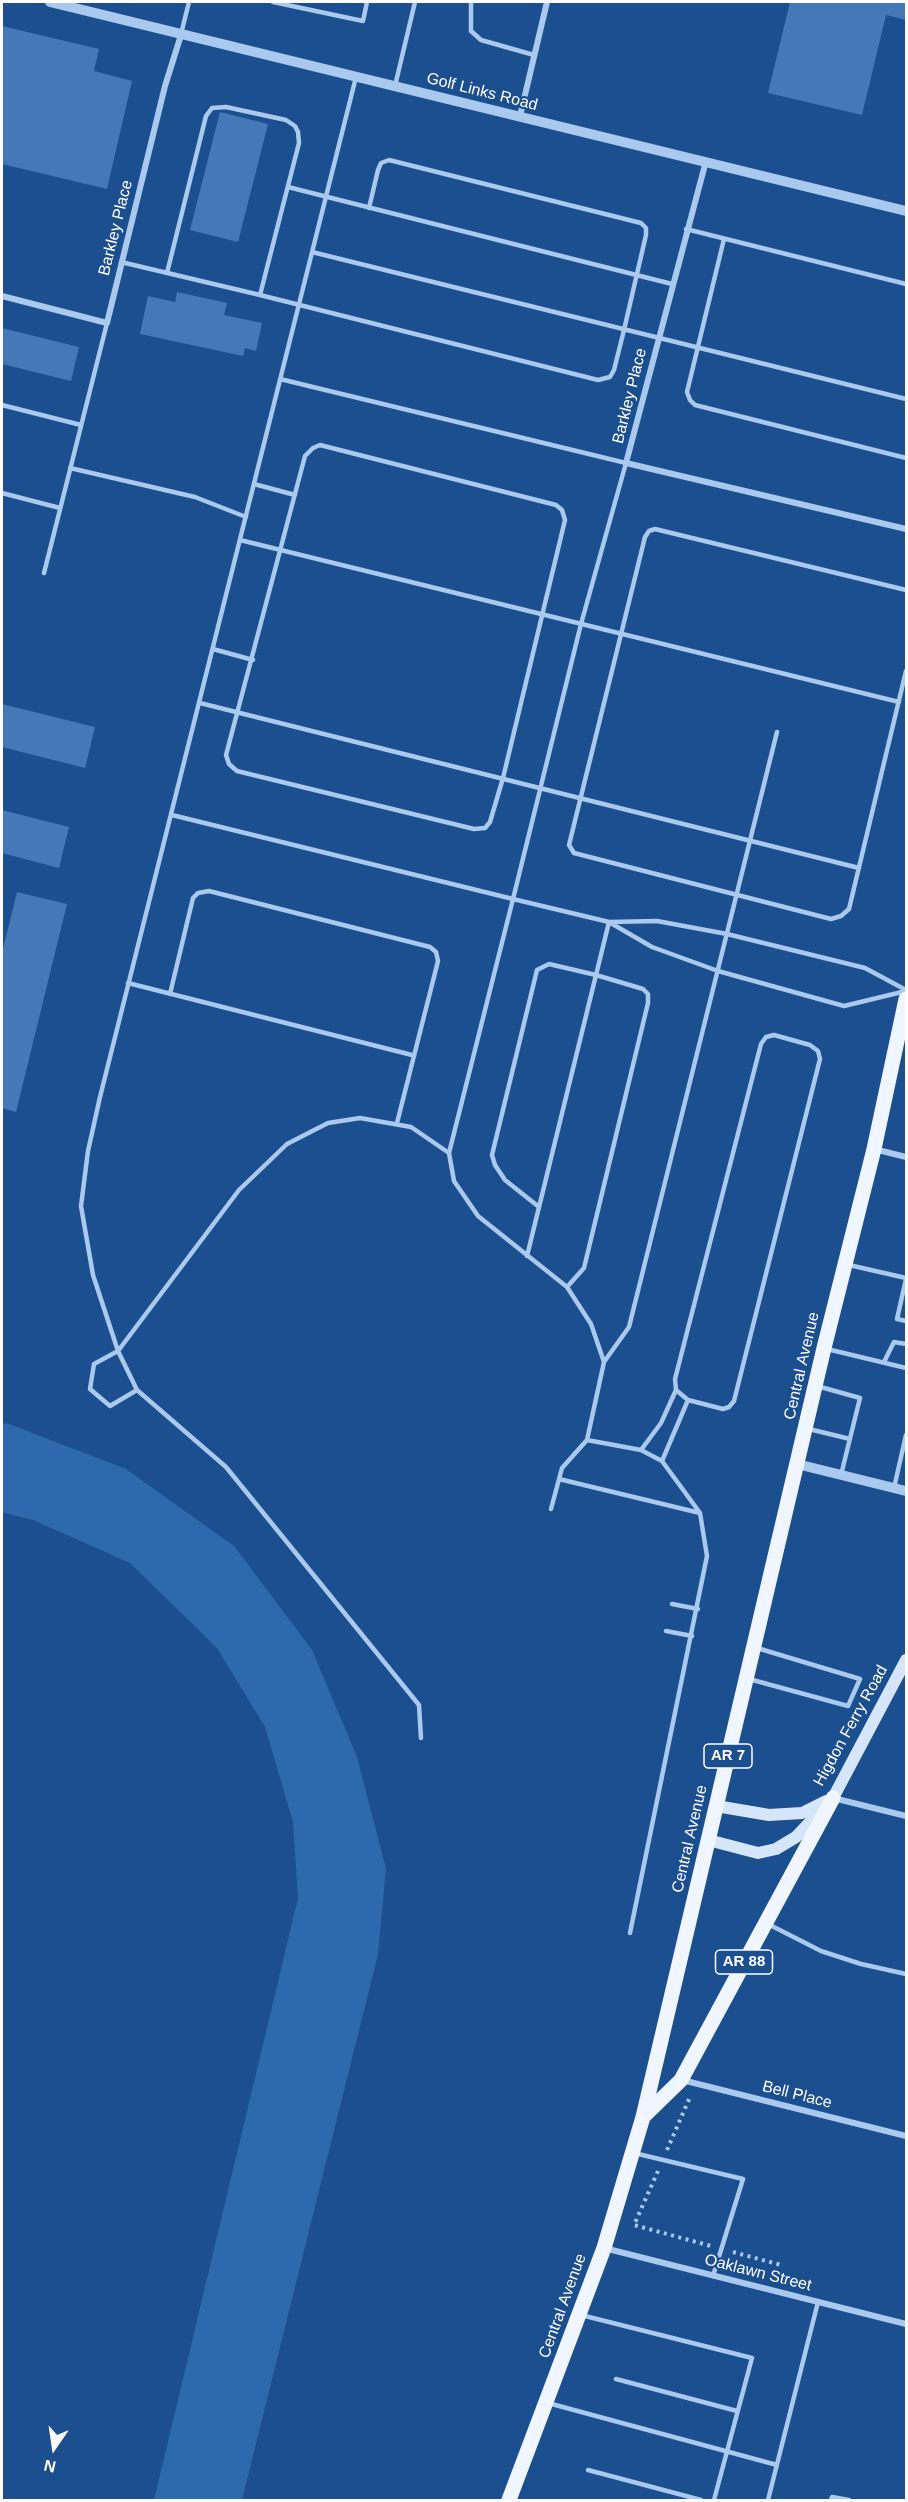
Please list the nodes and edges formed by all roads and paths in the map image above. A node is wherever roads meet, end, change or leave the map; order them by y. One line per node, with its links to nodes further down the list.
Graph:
1 (50, 2): 10 (street, Golf Links Road)
2 (189, 2): 10 (lane)
3 (273, 2): 9 (lane)
4 (306, 2): 9 (lane)
5 (367, 2): 9 (lane)
6 (415, 2): 13 (lane)
7 (471, 2): 11 (lane)
8 (547, 2): 11 (street)
9 (304, 10)
10 (181, 35): 12 (street, Golf Links Road); 23 (street, Barkley Place)
11 (534, 55): 14 (street)
12 (356, 76): 13 (street, Golf Links Road); 17 (lane)
13 (395, 86): 14 (street, Golf Links Road)
14 (520, 116): 15 (street, Golf Links Road)
15 (706, 161): 19 (street, Golf Links Road); 20 (street, Barkley Place)
16 (288, 187): 17 (lane); 24 (lane); 28 (lane)
17 (326, 197): 18 (lane); 22 (lane)
18 (369, 208): 25 (lane); 25 (lane)
19 (906, 211)
20 (686, 230): 21 (lane); 26 (street, Barkley Place)
21 (724, 239): 27 (lane); 34 (lane)
22 (312, 252): 30 (lane); 32 (lane)
23 (122, 262): 24 (lane); 31 (street, Barkley Place)
24 (167, 273): 28 (lane)
25 (637, 275): 26 (lane); 32 (lane)
26 (672, 284): 33 (street, Barkley Place)
27 (906, 284)
28 (260, 295): 30 (lane)
29 (2, 296): 31 (street)
30 (300, 306): 32 (lane); 35 (lane)
31 (107, 323): 38 (lane)
32 (624, 330): 33 (lane)
33 (658, 339): 34 (lane); 40 (street, Barkley Place)
34 (698, 349): 36 (lane); 39 (lane)
35 (280, 379): 40 (lane); 42 (lane)
36 (906, 399)
37 (2, 405): 38 (lane)
38 (81, 425): 41 (lane)
39 (906, 458)
40 (626, 463): 47 (street, Barkley Place); 53 (lane)
41 (70, 468): 45 (lane); 46 (lane)
42 (255, 484): 44 (lane); 46 (lane)
43 (2, 493): 45 (lane)
44 (295, 495): 49 (lane); 52 (lane)
45 (60, 508): 50 (lane)
46 (246, 517): 48 (lane)
47 (906, 529)
48 (240, 540): 49 (lane); 55 (lane)
49 (280, 549): 52 (lane); 56 (lane)
50 (44, 573)
51 (906, 590): 54 (lane)
52 (542, 614): 53 (lane); 62 (lane)
53 (581, 624): 54 (lane); 63 (lane)
54 (622, 634): 58 (lane); 64 (lane)
55 (213, 649): 56 (lane); 59 (lane)
56 (253, 660): 60 (lane)
57 (906, 671): 58 (lane)
58 (899, 702): 67 (lane)
59 (200, 703): 60 (lane); 65 (lane)
60 (238, 712): 62 (lane); 62 (lane)
61 (777, 732): 66 (lane)
62 (503, 778): 63 (lane)
63 (539, 787): 64 (lane); 69 (lane)
64 (581, 797): 66 (lane); 68 (lane)
65 (172, 814): 69 (lane); 74 (lane)
66 (750, 840): 67 (lane); 68 (lane)
67 (859, 868): 68 (lane)
68 (736, 894): 71 (lane)
69 (513, 899): 70 (lane); 81 (lane)
70 (609, 922): 71 (lane); 72 (lane); 73 (lane)
71 (727, 934): 72 (lane); 75 (lane)
72 (718, 971): 75 (lane); 92 (lane)
73 (596, 975): 83 (lane); 83 (lane); 87 (lane)
74 (128, 983): 76 (lane); 91 (lane)
75 (906, 991)
76 (170, 994): 78 (lane); 78 (lane)
77 (906, 999): 80 (main road, Central Avenue / AR 7)
78 (412, 1055): 79 (lane)
79 (397, 1123): 81 (lane); 91 (lane)
80 (874, 1149): 82 (street); 85 (main road, Central Avenue / AR 7)
81 (449, 1153): 84 (lane)
82 (906, 1157)
83 (539, 1207): 84 (lane)
84 (527, 1256): 87 (lane)
85 (844, 1264): 86 (lane); 90 (main road, Central Avenue / AR 7)
86 (906, 1278): 88 (lane)
87 (567, 1287): 92 (lane)
88 (906, 1321)
89 (906, 1344): 93 (lane)
90 (824, 1348): 93 (lane); 95 (main road, Central Avenue / AR 7)
91 (118, 1351): 96 (lane); 96 (lane)
92 (604, 1362): 102 (lane)
93 (884, 1362): 94 (lane)
94 (906, 1368)
95 (816, 1386): 99 (main road, Central Avenue / AR 7); 101 (lane)
96 (137, 1390): 119 (lane)
97 (676, 1390): 98 (lane); 98 (lane); 103 (lane)
98 (688, 1400): 104 (lane)
99 (806, 1428): 101 (lane); 105 (main road, Central Avenue / AR 7)
100 (906, 1435): 108 (lane)
101 (850, 1439): 106 (lane)
102 (587, 1440): 103 (lane); 107 (lane)
103 (641, 1450): 104 (lane)
104 (662, 1461): 111 (lane)
105 (797, 1464): 106 (street); 116 (main road, Central Avenue / AR 7)
106 (841, 1475): 108 (street)
107 (559, 1479): 110 (lane); 111 (lane)
108 (894, 1488): 109 (street)
109 (906, 1491)
110 (551, 1509)
111 (700, 1513): 113 (lane)
112 (672, 1604): 113 (lane)
113 (698, 1609): 115 (lane)
114 (666, 1631): 115 (lane)
115 (692, 1636): 125 (lane)
116 (754, 1647): 118 (main road, Central Avenue / AR 7); 118 (lane)
117 (906, 1660): 120 (main road, Higdon Ferry Road / AR 88)
118 (747, 1679): 121 (main road, Central Avenue / AR 7)
119 (421, 1738)
120 (833, 1798): 121 (main road, Higdon Ferry Road); 122 (street); 123 (main road); 124 (main road, AR 88)
121 (716, 1806): 123 (main road, Central Avenue / AR 7)
122 (906, 1816)
123 (708, 1840): 128 (main road, Central Avenue / AR 7)
124 (765, 1922): 126 (lane); 127 (main road, AR 88)
125 (630, 1933)
126 (906, 1974)
127 (688, 2081): 128 (main road, AR 88); 129 (street, Bell Place); 131 (path)
128 (643, 2117): 130 (main road, Central Avenue / AR 7)
129 (906, 2136)
130 (632, 2153): 131 (lane); 132 (main road, Central Avenue / AR 7)
131 (662, 2160): 133 (lane); 133 (path)
132 (604, 2248): 135 (street, Oaklawn Street); 137 (main road, Central Avenue / AR 7)
133 (722, 2249): 134 (path); 135 (lane)
134 (781, 2265)
135 (713, 2276): 136 (street, Oaklawn Street)
136 (818, 2302): 138 (street, Oaklawn Street); 143 (lane)
137 (579, 2314): 140 (main road, Central Avenue / AR 7); 141 (lane)
138 (906, 2324)
139 (616, 2379): 141 (lane)
140 (547, 2403): 142 (lane); 145 (main road, Central Avenue / AR 7)
141 (737, 2411): 142 (lane)
142 (726, 2451): 143 (lane); 147 (lane)
143 (777, 2465): 148 (lane)
144 (588, 2470): 146 (lane)
145 (509, 2500)
146 (701, 2500)
147 (714, 2500)
148 (768, 2500)
149 (831, 2500): 150 (lane)
150 (849, 2500)

